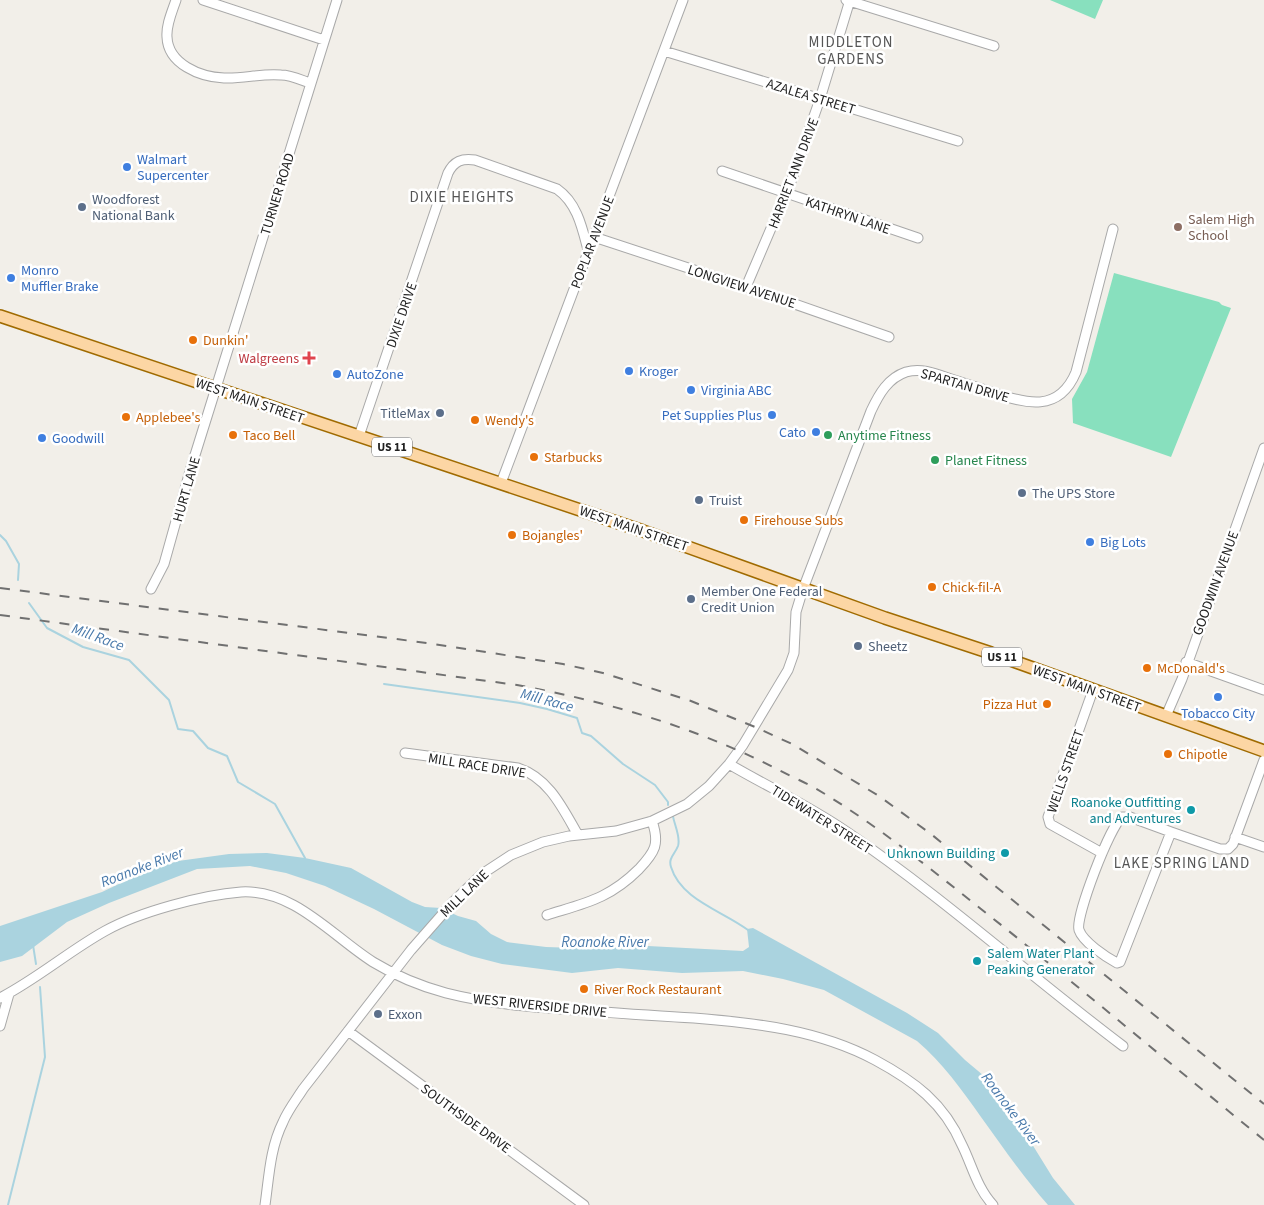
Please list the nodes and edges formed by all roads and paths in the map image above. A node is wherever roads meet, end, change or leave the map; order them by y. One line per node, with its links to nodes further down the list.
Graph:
1 (176, 0): 9 (street)
2 (204, 0): 6 (street)
3 (337, 0): 6 (street, TURNER ROAD)
4 (683, 0): 8 (street, POPLAR AVENUE)
5 (849, 0): 7 (street); 10 (street, HARRIET ANN DRIVE)
6 (324, 40): 9 (street, TURNER ROAD)
7 (994, 46)
8 (664, 51): 10 (street, AZALEA STREET); 15 (street, POPLAR AVENUE)
9 (310, 83): 21 (street, TURNER ROAD)
10 (820, 99): 11 (street, AZALEA STREET); 13 (street, HARRIET ANN DRIVE)
11 (958, 141)
12 (722, 171): 13 (street, KATHRYN LANE)
13 (787, 193): 16 (street, KATHRYN LANE); 18 (street, HARRIET ANN DRIVE)
14 (1113, 229): 26 (street, SPARTAN DRIVE)
15 (594, 237): 17 (street, POPLAR AVENUE); 18 (street, LONGVIEW AVENUE)
16 (918, 238)
17 (588, 250): 22 (street, DIXIE DRIVE); 24 (street, POPLAR AVENUE)
18 (746, 287): 20 (street, LONGVIEW AVENUE)
19 (0, 316): 21 (main road, WEST MAIN STREET / US 11)
20 (889, 336)
21 (217, 388): 22 (main road, WEST MAIN STREET / US 11); 25 (street, HURT LANE)
22 (359, 436): 24 (main road, WEST MAIN STREET / US 11)
23 (1264, 448): 27 (street, GOODWIN AVENUE)
24 (501, 483): 26 (main road, WEST MAIN STREET / US 11)
25 (151, 589)
26 (803, 589): 28 (main road, WEST MAIN STREET / US 11); 34 (street, MILL LANE)
27 (1186, 662): 29 (street); 30 (street, GOODWIN AVENUE)
28 (1093, 690): 30 (main road, WEST MAIN STREET / US 11); 40 (street, WELLS STREET)
29 (1264, 690)
30 (1166, 716): 31 (main road, WEST MAIN STREET / US 11)
31 (1264, 751)
32 (405, 753): 37 (street, MILL RACE DRIVE)
33 (1264, 760): 38 (street)
34 (729, 764): 35 (street, MILL LANE); 46 (street, TIDEWATER STREET)
35 (652, 821): 37 (street, MILL LANE); 41 (street)
36 (1171, 832): 38 (street); 40 (street); 40 (street)
37 (578, 835): 42 (street, MILL LANE)
38 (1235, 837): 39 (street)
39 (1264, 847)
40 (1102, 853)
41 (546, 915)
42 (393, 973): 43 (street, WEST RIVERSIDE DRIVE); 45 (street, MILL LANE); 49 (street, WEST RIVERSIDE DRIVE)
43 (4, 996): 44 (street)
44 (0, 1026)
45 (348, 1031): 47 (street, MILL LANE); 48 (street, SOUTHSIDE DRIVE)
46 (1123, 1046)
47 (266, 1205)
48 (584, 1205)
49 (993, 1205)

